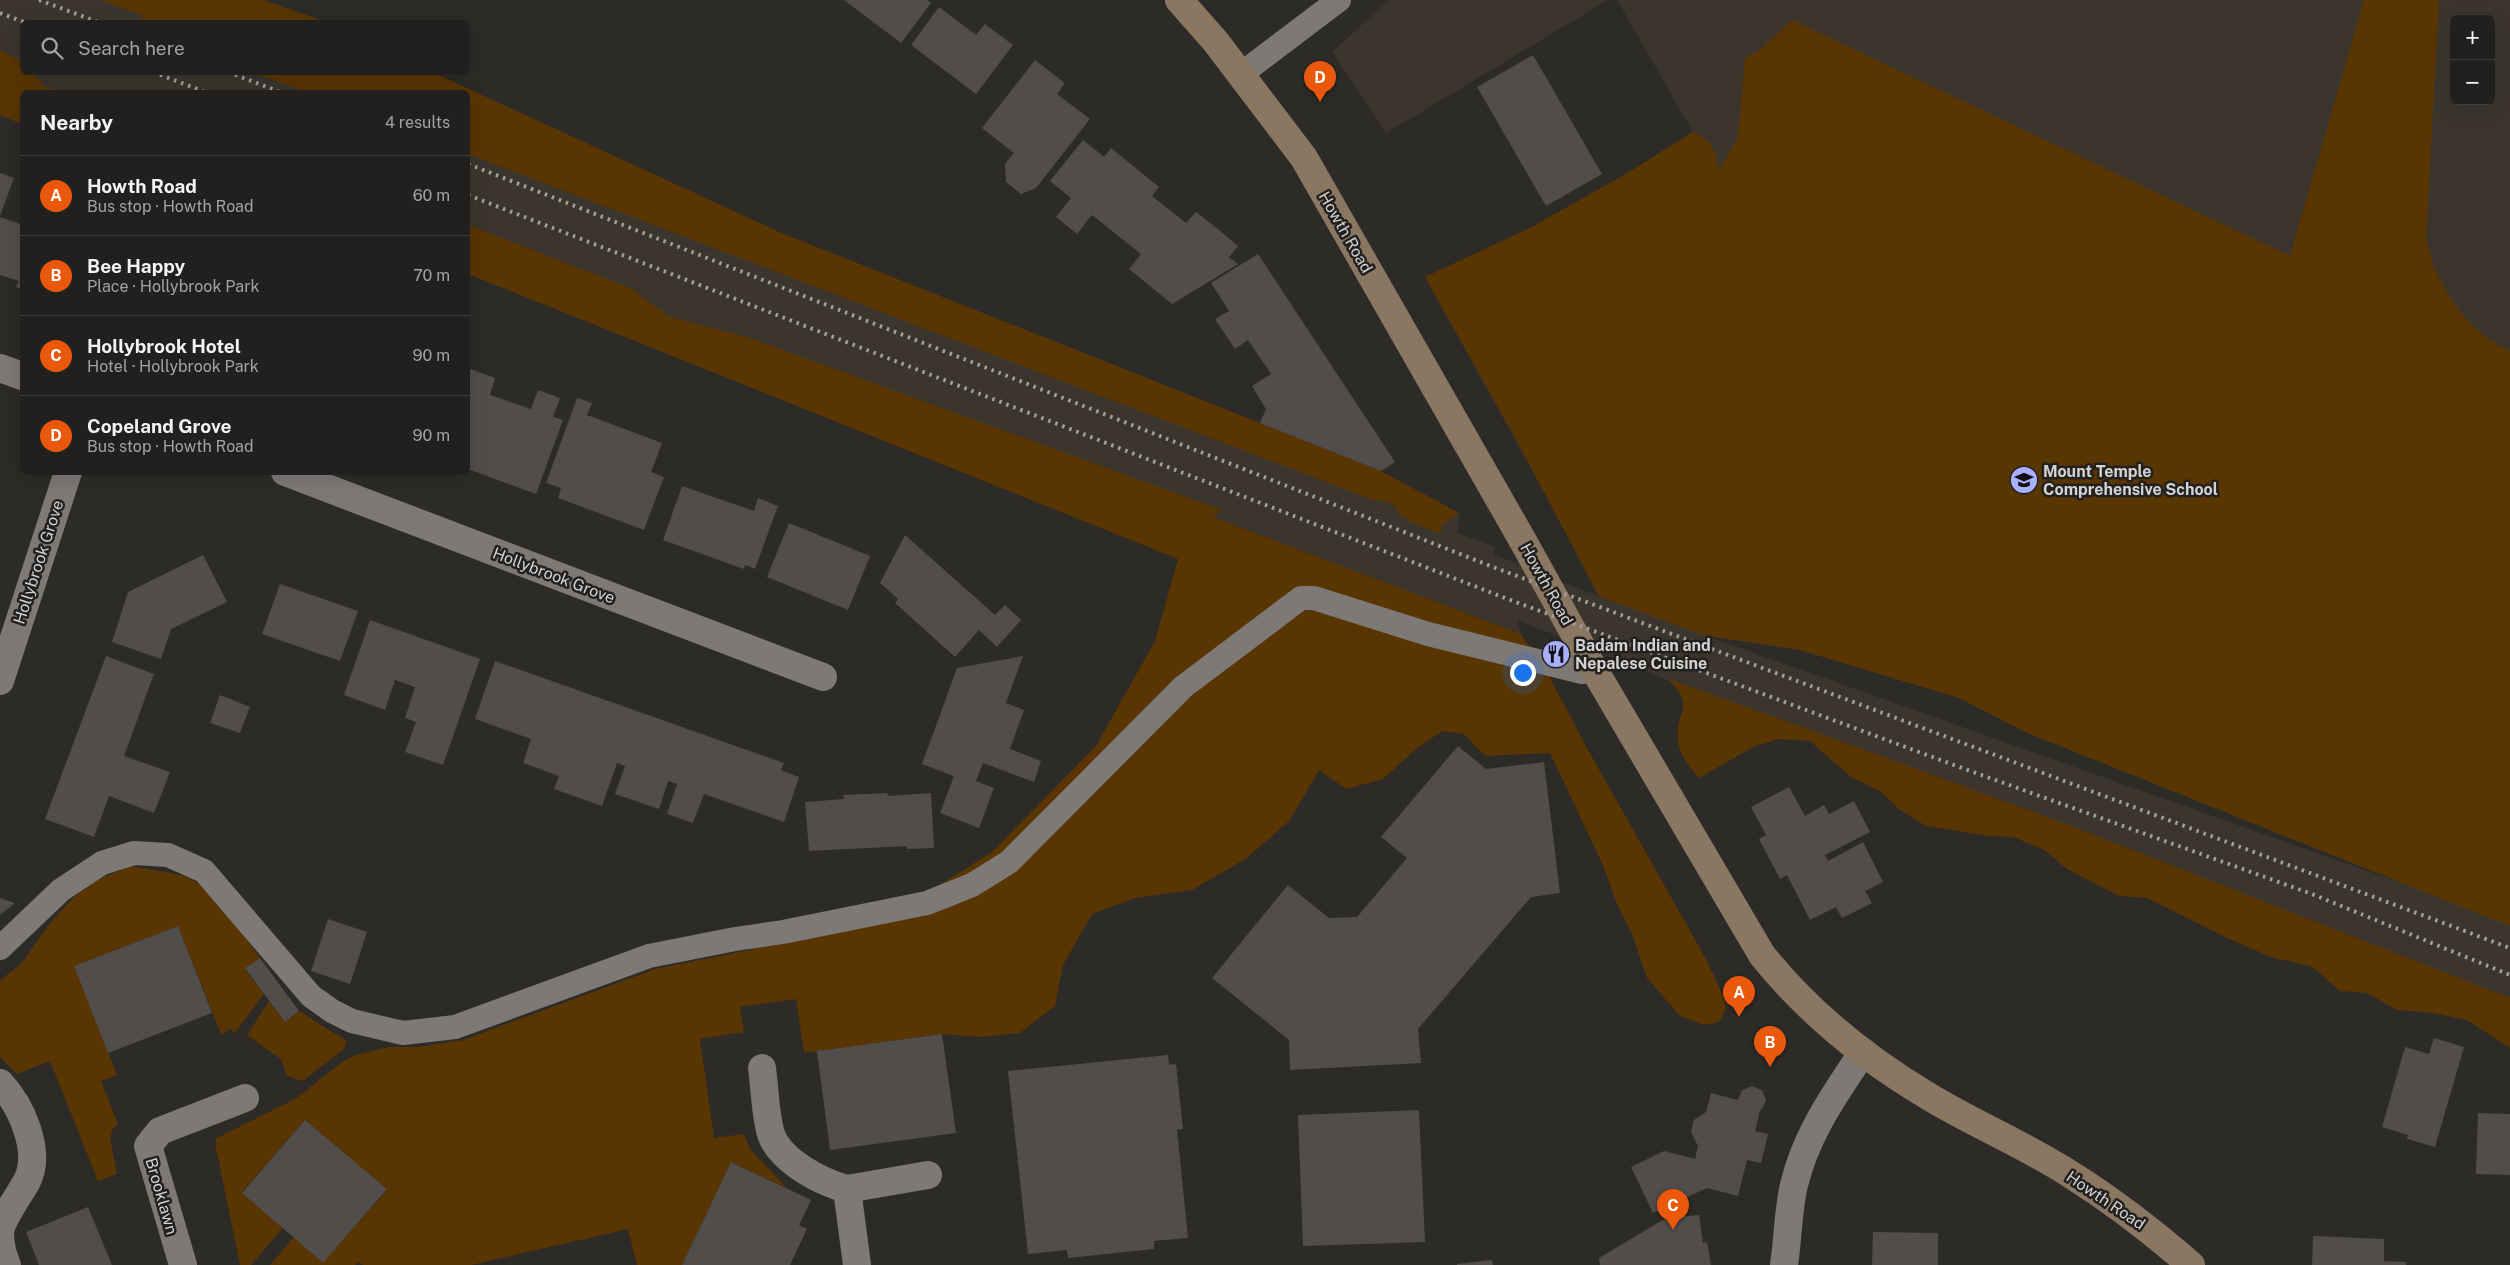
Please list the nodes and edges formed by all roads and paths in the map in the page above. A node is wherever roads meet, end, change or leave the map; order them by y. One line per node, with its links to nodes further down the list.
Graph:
1 (1179, 0): 3 (main road, Howth Road)
2 (1339, 0): 3 (lane)
3 (1241, 74): 8 (main road, Howth Road)
4 (0, 368): 5 (street)
5 (20, 375)
6 (67, 475): 10 (street, Hollybrook Grove)
7 (293, 475): 9 (street, Hollybrook Grove)
8 (1594, 671): 11 (lane); 12 (main road, Howth Road)
9 (823, 677)
10 (0, 681)
11 (0, 948)
12 (1864, 1052): 21 (street); 22 (main road, Howth Road)
13 (762, 1068): 17 (street)
14 (0, 1083): 18 (street)
15 (245, 1098): 19 (street, Brooklawn)
16 (928, 1175): 17 (street)
17 (847, 1189): 20 (street)
18 (7, 1265)
19 (183, 1265)
20 (857, 1265)
21 (1784, 1265)
22 (2191, 1265)

